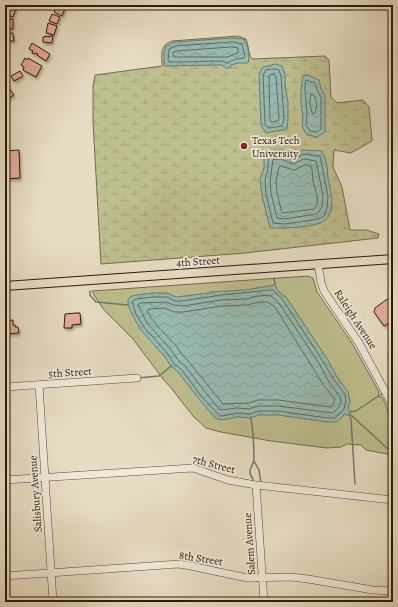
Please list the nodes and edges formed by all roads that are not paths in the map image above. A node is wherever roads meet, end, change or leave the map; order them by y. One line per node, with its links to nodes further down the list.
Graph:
1 (393, 259): 2 (main road, 4th Street)
2 (318, 264): 3 (main road, 4th Street); 7 (street, Raleigh Avenue)
3 (5, 286)
4 (136, 378): 5 (street, 5th Street)
5 (38, 385): 6 (street, 5th Street); 8 (street, Salisbury Avenue)
6 (5, 387)
7 (393, 406)
8 (45, 478): 9 (street, 7th Street); 10 (street, 7th Street); 12 (street, Salisbury Avenue)
9 (5, 480)
10 (256, 485): 11 (street, 7th Street); 14 (street, Salem Avenue)
11 (393, 500)
12 (51, 573): 13 (street, 8th Street); 14 (street, 8th Street); 16 (street, Salisbury Avenue)
13 (5, 576)
14 (262, 578): 15 (street, 8th Street); 17 (street, Salem Avenue)
15 (393, 591)
16 (53, 602)
17 (264, 602)

